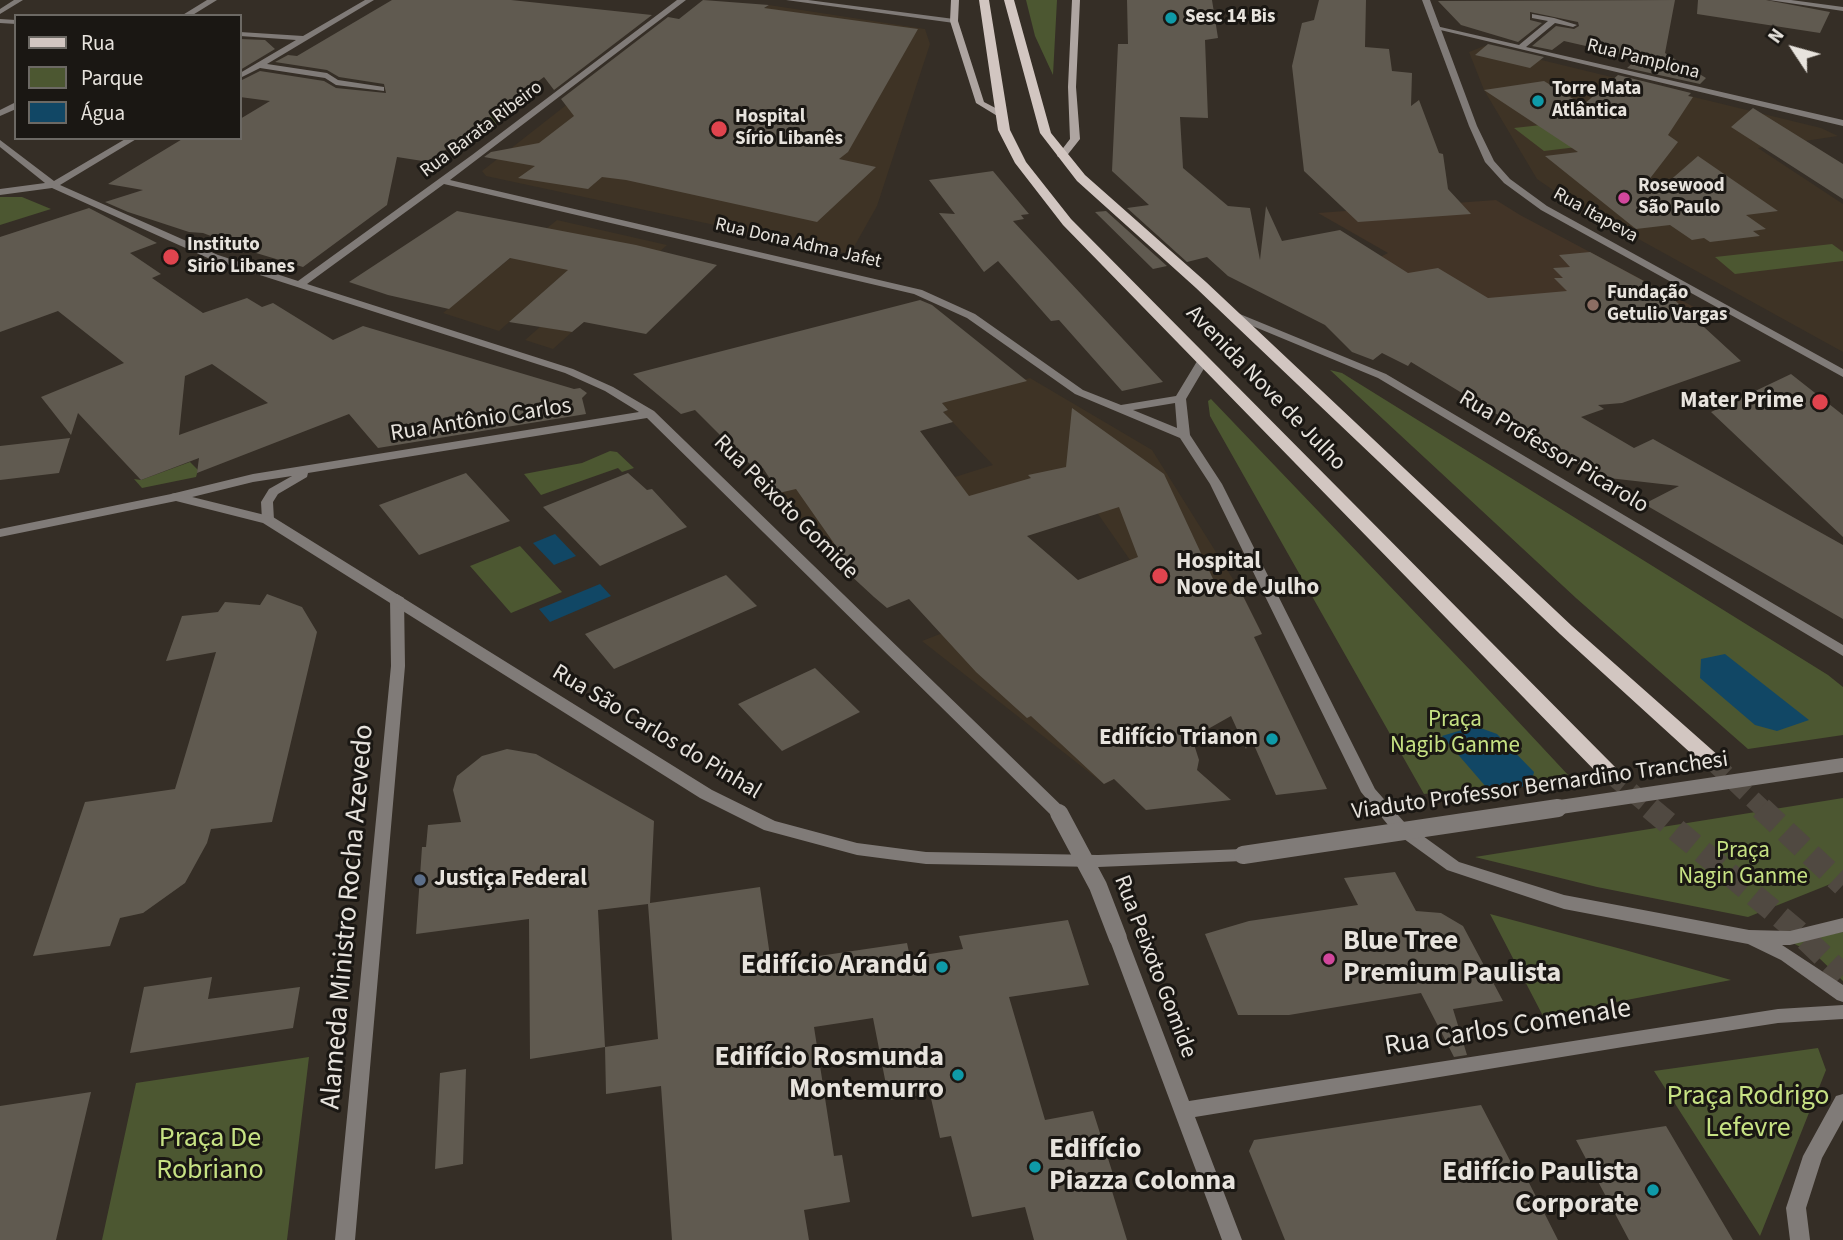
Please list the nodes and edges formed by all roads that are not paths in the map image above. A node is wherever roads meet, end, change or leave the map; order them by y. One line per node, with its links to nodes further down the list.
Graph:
1 (19, 0): 13 (street)
2 (213, 0): 14 (street)
3 (370, 0): 21 (street)
4 (682, 0): 31 (street, Rua Barata Ribeiro)
5 (790, 0): 17 (street)
6 (956, 0): 17 (main road)
7 (984, 0): 26 (main road, Avenida Nove de Julho)
8 (1009, 0): 30 (main road, Avenida Nove de Julho)
9 (1076, 0): 30 (main road)
10 (1426, 0): 19 (street, Rua Itapeva)
11 (1773, 0): 12 (street)
12 (1843, 9)
13 (0, 12)
14 (188, 14)
15 (1535, 16): 16 (street)
16 (1554, 20): 18 (street); 22 (street)
17 (954, 21): 26 (main road)
18 (1573, 24)
19 (1436, 28): 22 (street, Rua Pamplona); 37 (street, Rua Itapeva)
20 (242, 34): 21 (street)
21 (305, 38): 23 (street)
22 (1521, 47): 27 (street, Rua Pamplona)
23 (260, 65): 24 (street); 25 (street)
24 (242, 75)
25 (381, 89)
26 (1002, 114): 36 (main road, Avenida Nove de Julho)
27 (1843, 123)
28 (131, 140): 32 (street)
29 (0, 144): 32 (street, Rua Peixoto Gomide)
30 (1062, 156): 35 (main road, Avenida Nove de Julho)
31 (443, 181): 34 (street, Rua Barata Ribeiro); 39 (street, Rua Dona Adma Jafet)
32 (53, 185): 33 (street); 34 (street, Rua Peixoto Gomide)
33 (0, 192)
34 (300, 284): 40 (street, Rua Peixoto Gomide)
35 (1230, 313): 47 (street, Rua Professor Picarolo); 48 (main road, Avenida Nove de Julho)
36 (1203, 360): 38 (street); 50 (main road, Avenida Nove de Julho)
37 (1843, 374)
38 (1180, 399): 39 (street); 41 (street)
39 (1118, 408): 41 (street, Rua Dona Adma Jafet)
40 (650, 414): 42 (street, Rua Antônio Carlos); 57 (street, Rua Peixoto Gomide, bridge)
41 (1184, 435): 53 (street)
42 (317, 468): 43 (street, Rua Antônio Carlos); 44 (street, Rua Antônio Carlos)
43 (176, 497): 44 (street, Rua São Carlos do Pinhal); 45 (street, Rua Antônio Carlos)
44 (268, 520): 46 (street, Rua São Carlos do Pinhal)
45 (0, 533)
46 (397, 598): 51 (street, Rua São Carlos do Pinhal); 58 (street, Alameda Ministro Rocha Azevedo)
47 (1843, 651)
48 (1713, 762)
49 (1843, 765): 51 (street, Viaduto Professor Bernardino Tranchesi, bridge)
50 (1610, 774)
51 (1243, 855)
52 (1843, 925): 53 (street)
53 (1749, 937): 54 (street)
54 (1843, 995)
55 (1843, 1012): 57 (street, Rua Carlos Comenale)
56 (1843, 1102): 60 (street)
57 (1184, 1110): 59 (street, Rua Peixoto Gomide)
58 (345, 1240)
59 (1231, 1240)
60 (1800, 1240)

